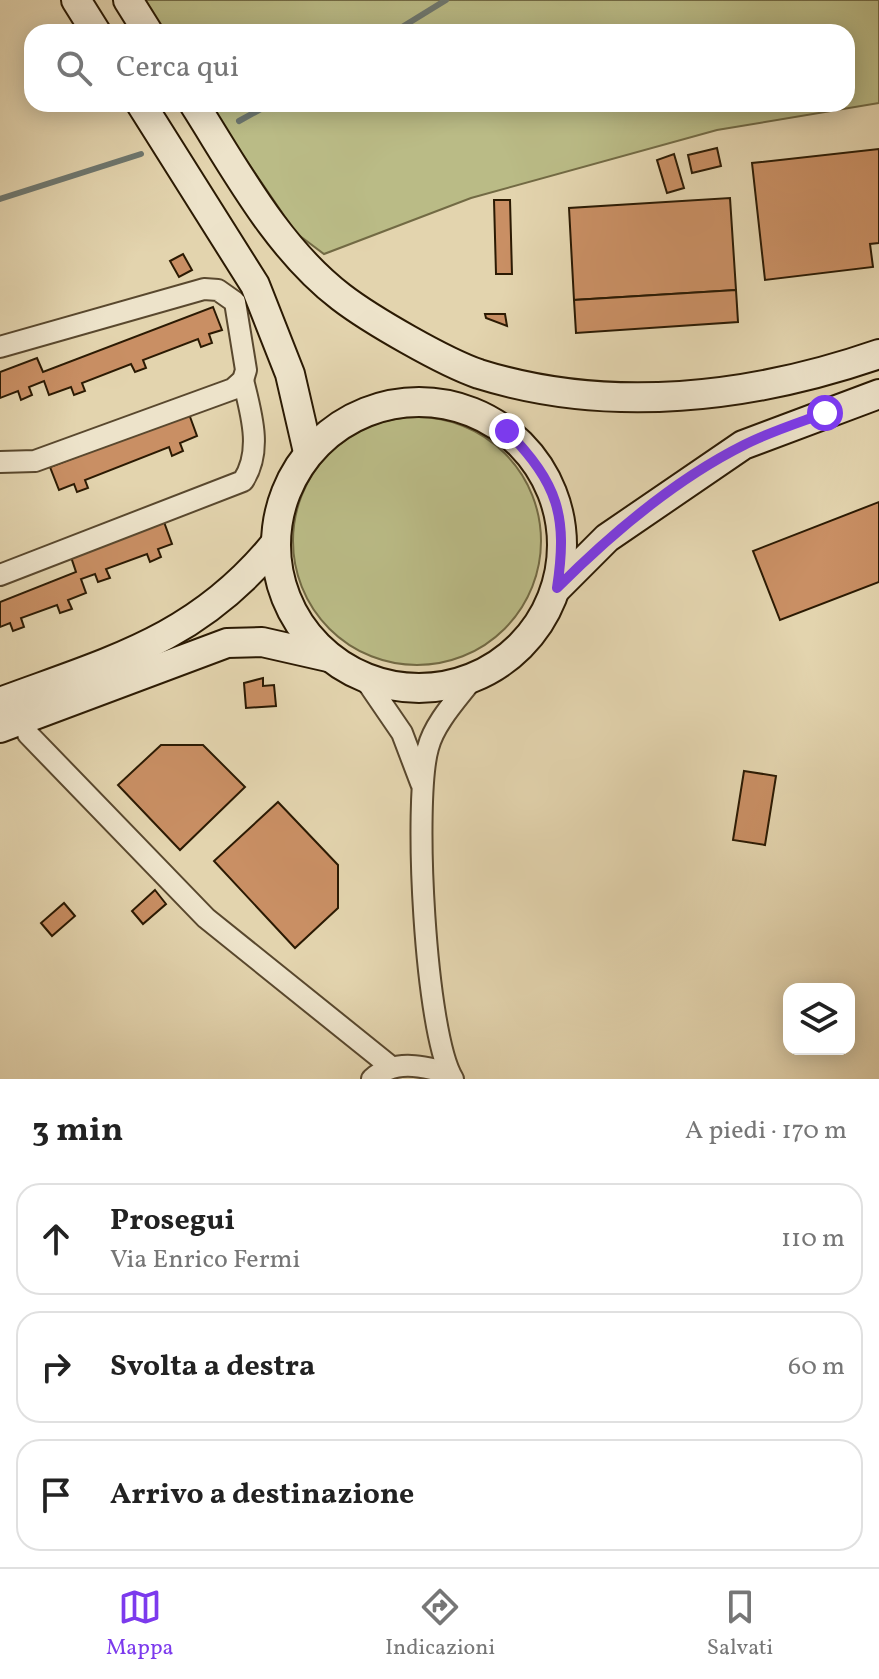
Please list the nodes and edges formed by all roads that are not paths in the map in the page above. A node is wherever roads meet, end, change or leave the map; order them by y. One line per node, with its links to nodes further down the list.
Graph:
1 (76, 0): 3 (main road)
2 (128, 0): 4 (main road)
3 (91, 24)
4 (143, 24)
5 (146, 112): 14 (main road)
6 (199, 112): 9 (main road)
7 (0, 347): 10 (street)
8 (879, 354): 9 (main road)
9 (478, 373): 12 (main road); 13 (main road)
10 (243, 380): 15 (street); 17 (street)
11 (879, 394): 18 (main road)
12 (425, 401): 13 (main road); 14 (main road)
13 (507, 431): 18 (main road)
14 (308, 452): 16 (main road)
15 (0, 462)
16 (274, 545): 19 (main road); 22 (main road)
17 (0, 575)
18 (557, 588): 21 (main road)
19 (328, 657): 20 (main road); 23 (main road)
20 (363, 676): 21 (main road); 25 (street)
21 (474, 677): 25 (street)
22 (0, 702)
23 (0, 728)
24 (28, 734): 26 (street)
25 (422, 786): 27 (street)
26 (390, 1066): 27 (street); 28 (street)
27 (451, 1076)
28 (372, 1079)

